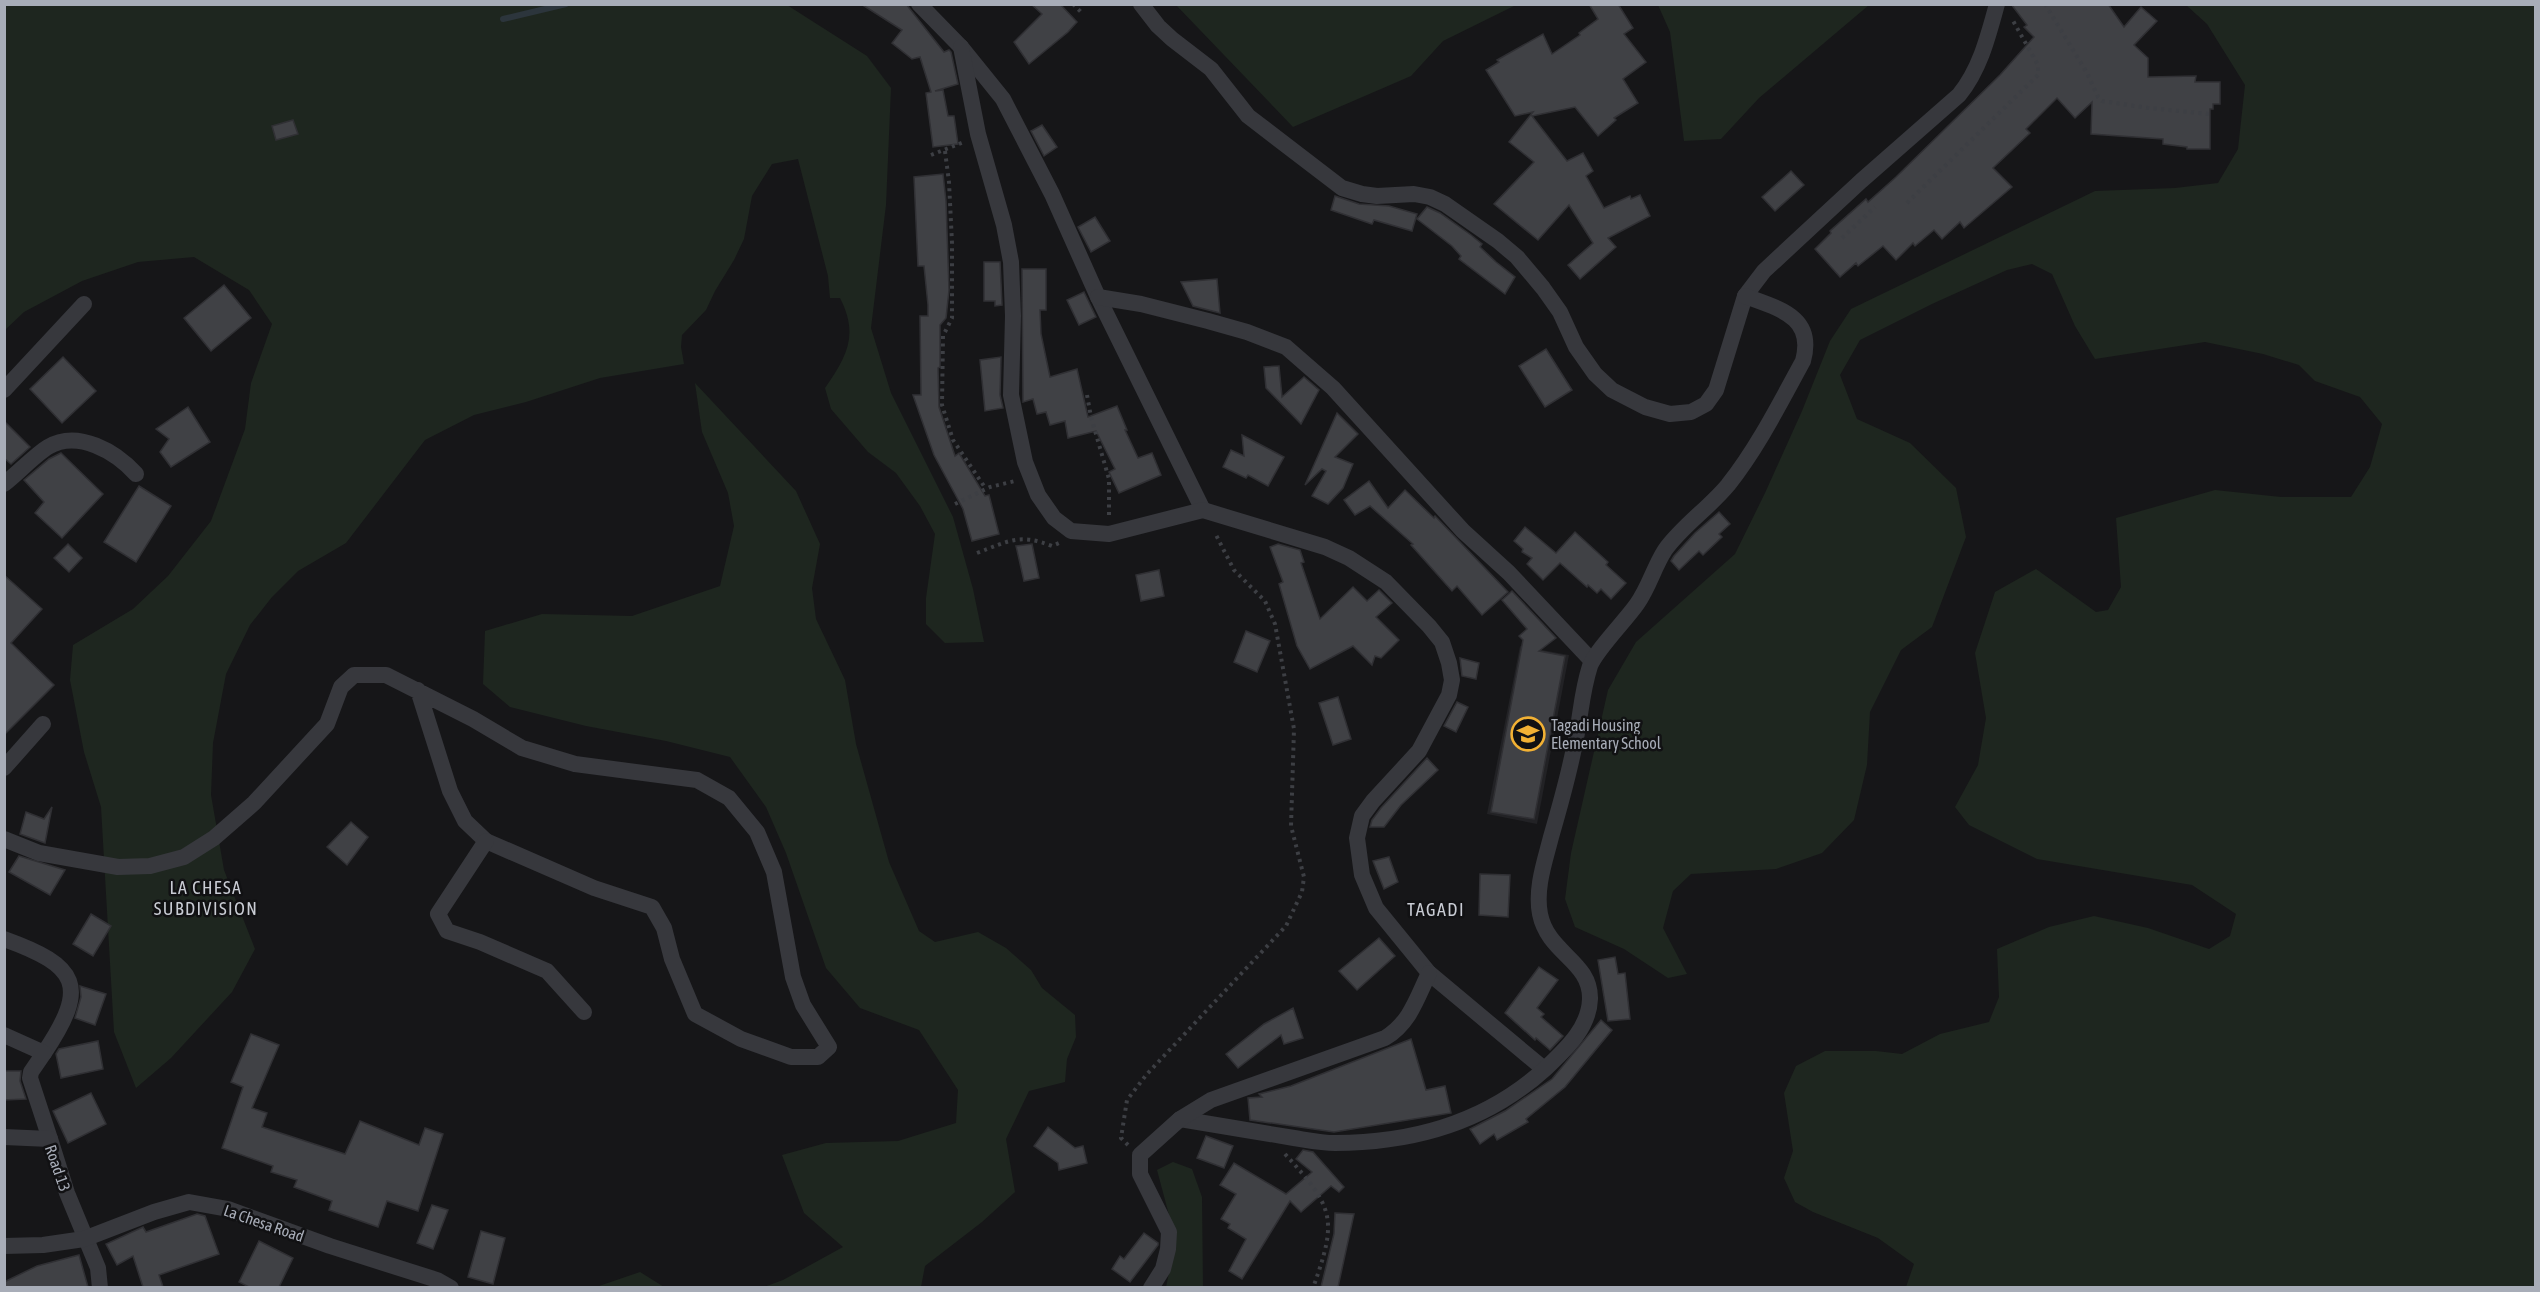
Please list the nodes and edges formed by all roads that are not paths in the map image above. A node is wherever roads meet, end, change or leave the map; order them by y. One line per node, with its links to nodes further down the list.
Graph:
1 (919, 4): 4 (street)
2 (1141, 4): 5 (street)
3 (1997, 4): 5 (street)
4 (961, 47): 6 (street); 11 (street)
5 (1745, 296): 12 (street)
6 (1098, 297): 11 (street); 12 (street)
7 (84, 304): 8 (street)
8 (4, 390)
9 (136, 474): 10 (street)
10 (4, 484)
11 (1203, 510): 19 (street)
12 (1592, 661): 23 (street)
13 (418, 690): 16 (street); 17 (street); 17 (street)
14 (43, 724): 15 (street)
15 (4, 768)
16 (4, 839)
17 (486, 841): 20 (street)
18 (4, 939): 22 (street)
19 (1429, 973): 23 (street); 24 (street)
20 (584, 1012)
21 (4, 1035): 22 (street)
22 (44, 1053): 26 (street)
23 (1544, 1069): 24 (street)
24 (1180, 1119): 31 (street)
25 (4, 1137): 26 (street, Road 13)
26 (50, 1139): 27 (street, Road 13)
27 (84, 1239): 28 (street, La Chesa Road); 29 (street, Road 13); 30 (street, La Chesa Road)
28 (4, 1246)
29 (100, 1287)
30 (451, 1287)
31 (1151, 1287)

